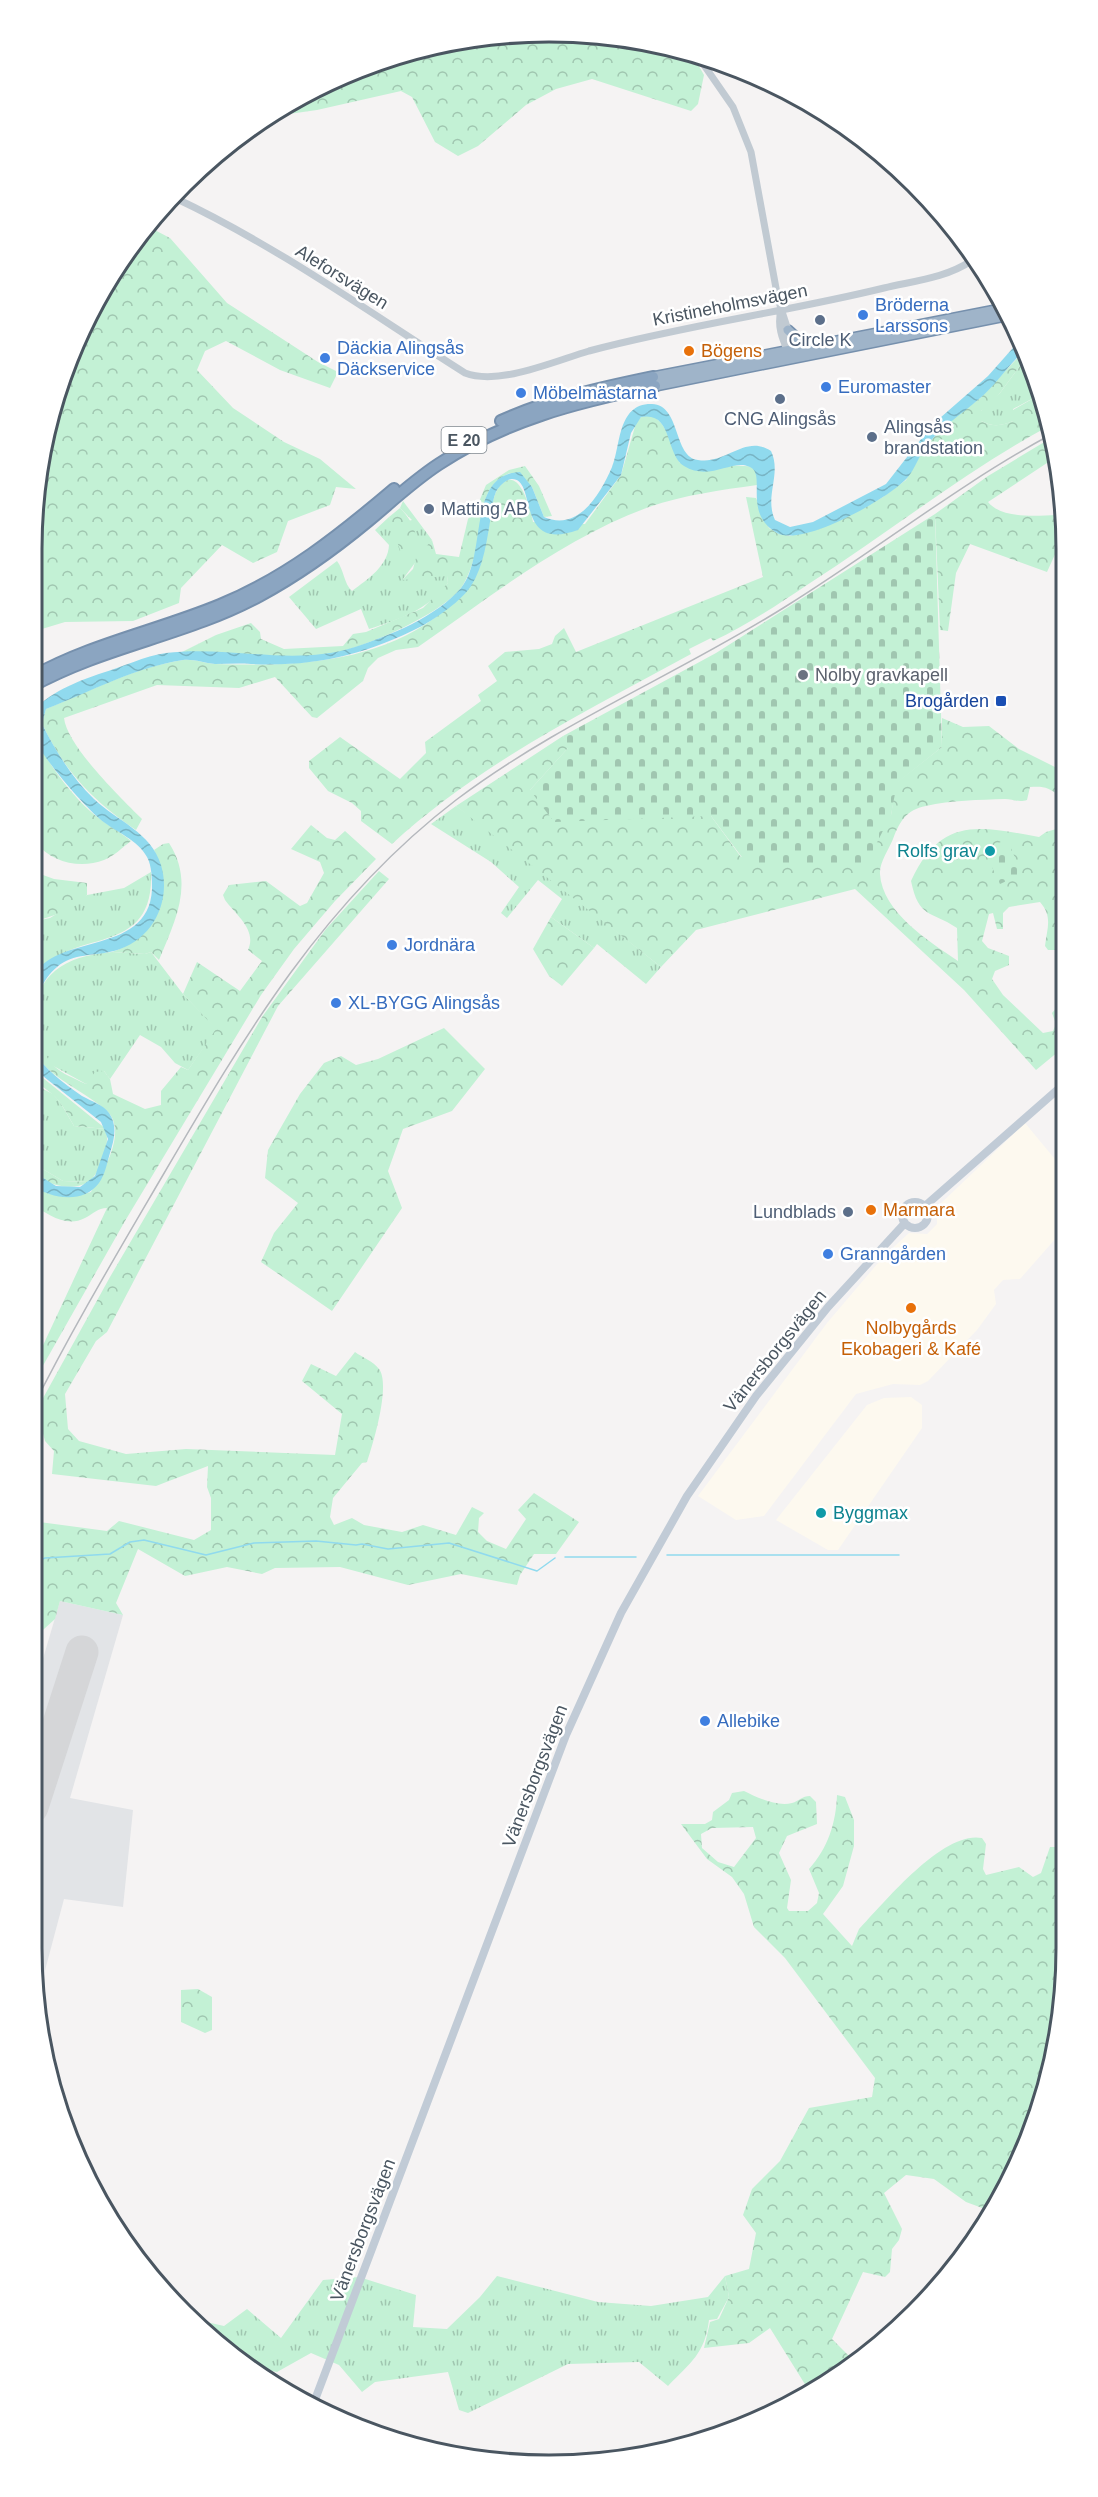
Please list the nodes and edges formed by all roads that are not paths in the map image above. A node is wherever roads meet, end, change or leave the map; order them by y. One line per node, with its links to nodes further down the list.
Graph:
1 (705, 67): 4 (street)
2 (181, 200): 11 (street, Aleforsvägen)
3 (968, 263): 4 (street, Kristineholmsvägen)
4 (781, 310): 7 (street); 9 (street); 11 (street, Kristineholmsvägen)
5 (996, 310): 8 (highway, E 20)
6 (1000, 317): 10 (highway, E 20)
7 (788, 330): 8 (highway); 9 (street)
8 (819, 343): 9 (highway, E 20)
9 (787, 350): 10 (street); 12 (highway, E 20)
10 (790, 361): 12 (highway, E 20)
11 (493, 377)
12 (654, 382): 13 (highway, E 20); 14 (highway, E 20)
13 (42, 672)
14 (42, 681)
15 (1056, 1092): 16 (main road, Vänersborgsvägen)
16 (924, 1206): 17 (main road, Vänersborgsvägen); 17 (main road, Vänersborgsvägen)
17 (905, 1223): 18 (main road, Vänersborgsvägen)
18 (316, 2398)

